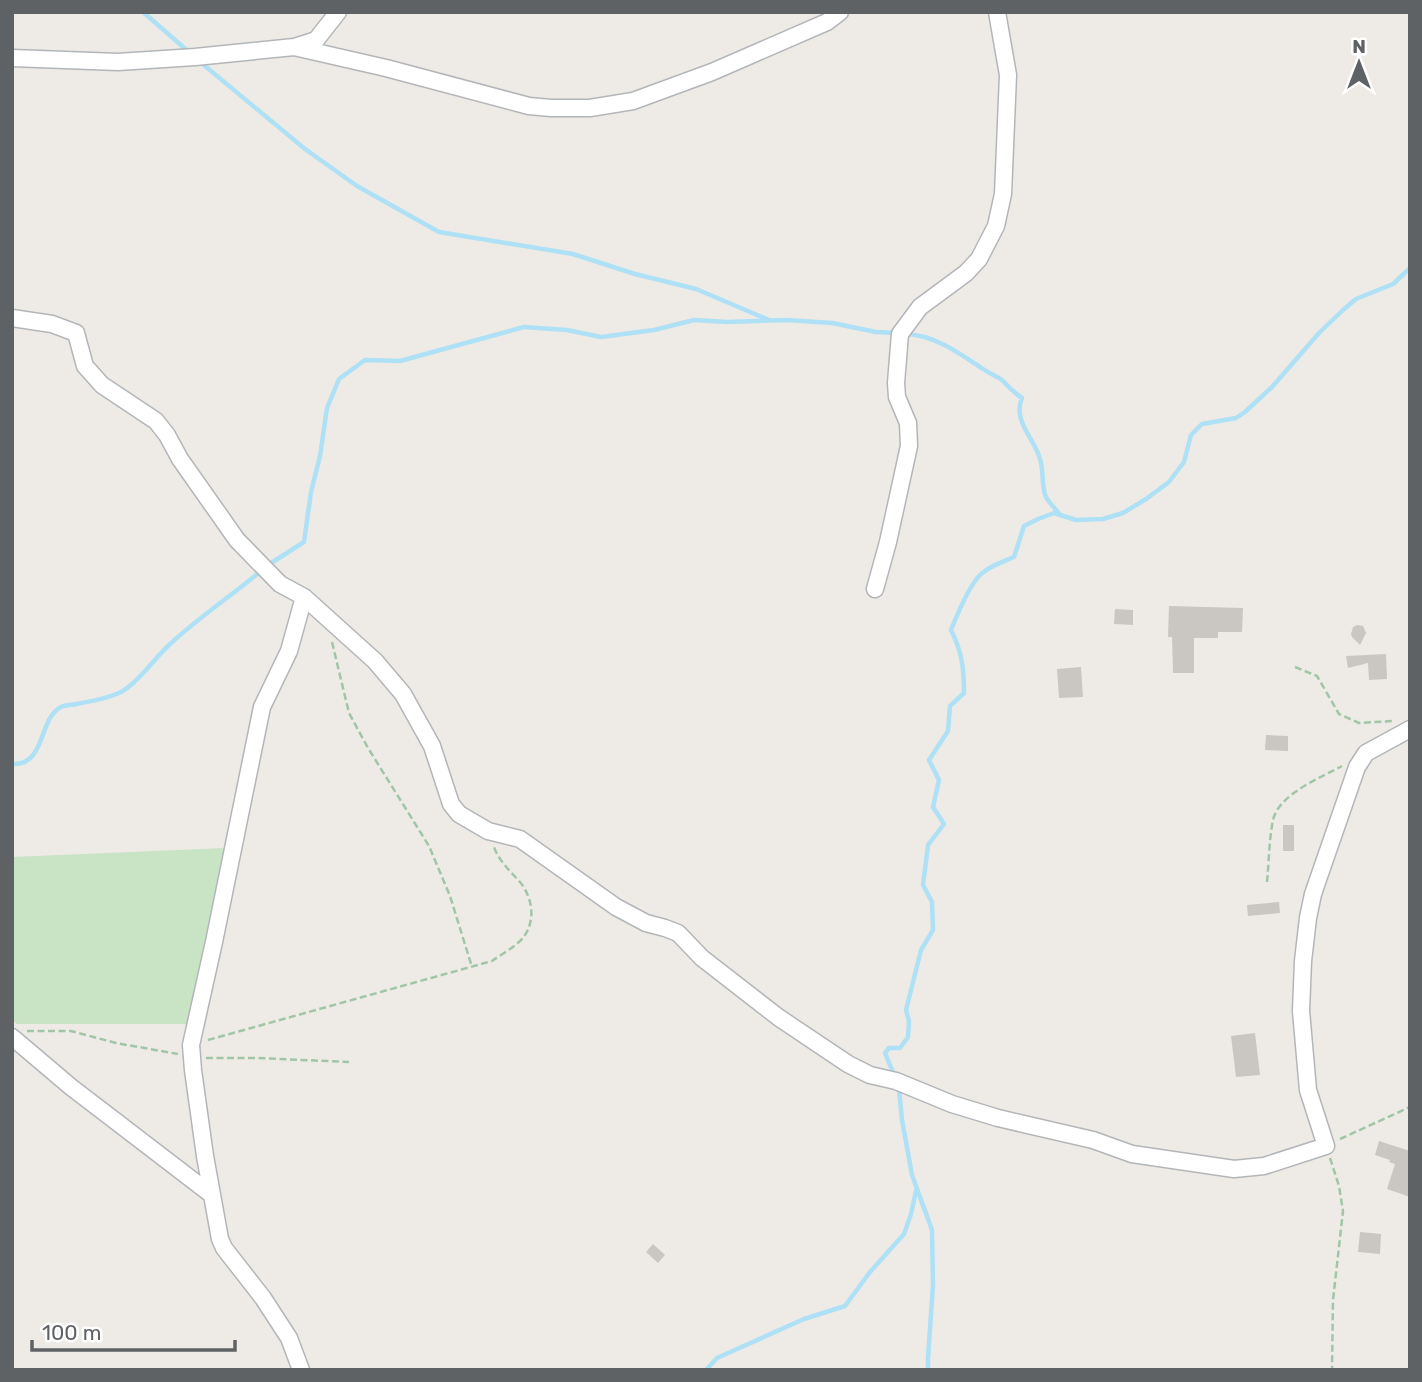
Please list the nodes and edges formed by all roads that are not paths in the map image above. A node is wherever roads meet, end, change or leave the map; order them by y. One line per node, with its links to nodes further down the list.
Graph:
1 (338, 12): 4 (street)
2 (840, 12): 4 (street)
3 (997, 12): 7 (street)
4 (294, 47): 5 (street)
5 (12, 58)
6 (12, 318): 8 (street)
7 (875, 589)
8 (304, 597): 9 (street); 11 (street)
9 (1404, 724)
10 (12, 1037): 11 (street)
11 (212, 1195): 12 (street)
12 (301, 1370)

